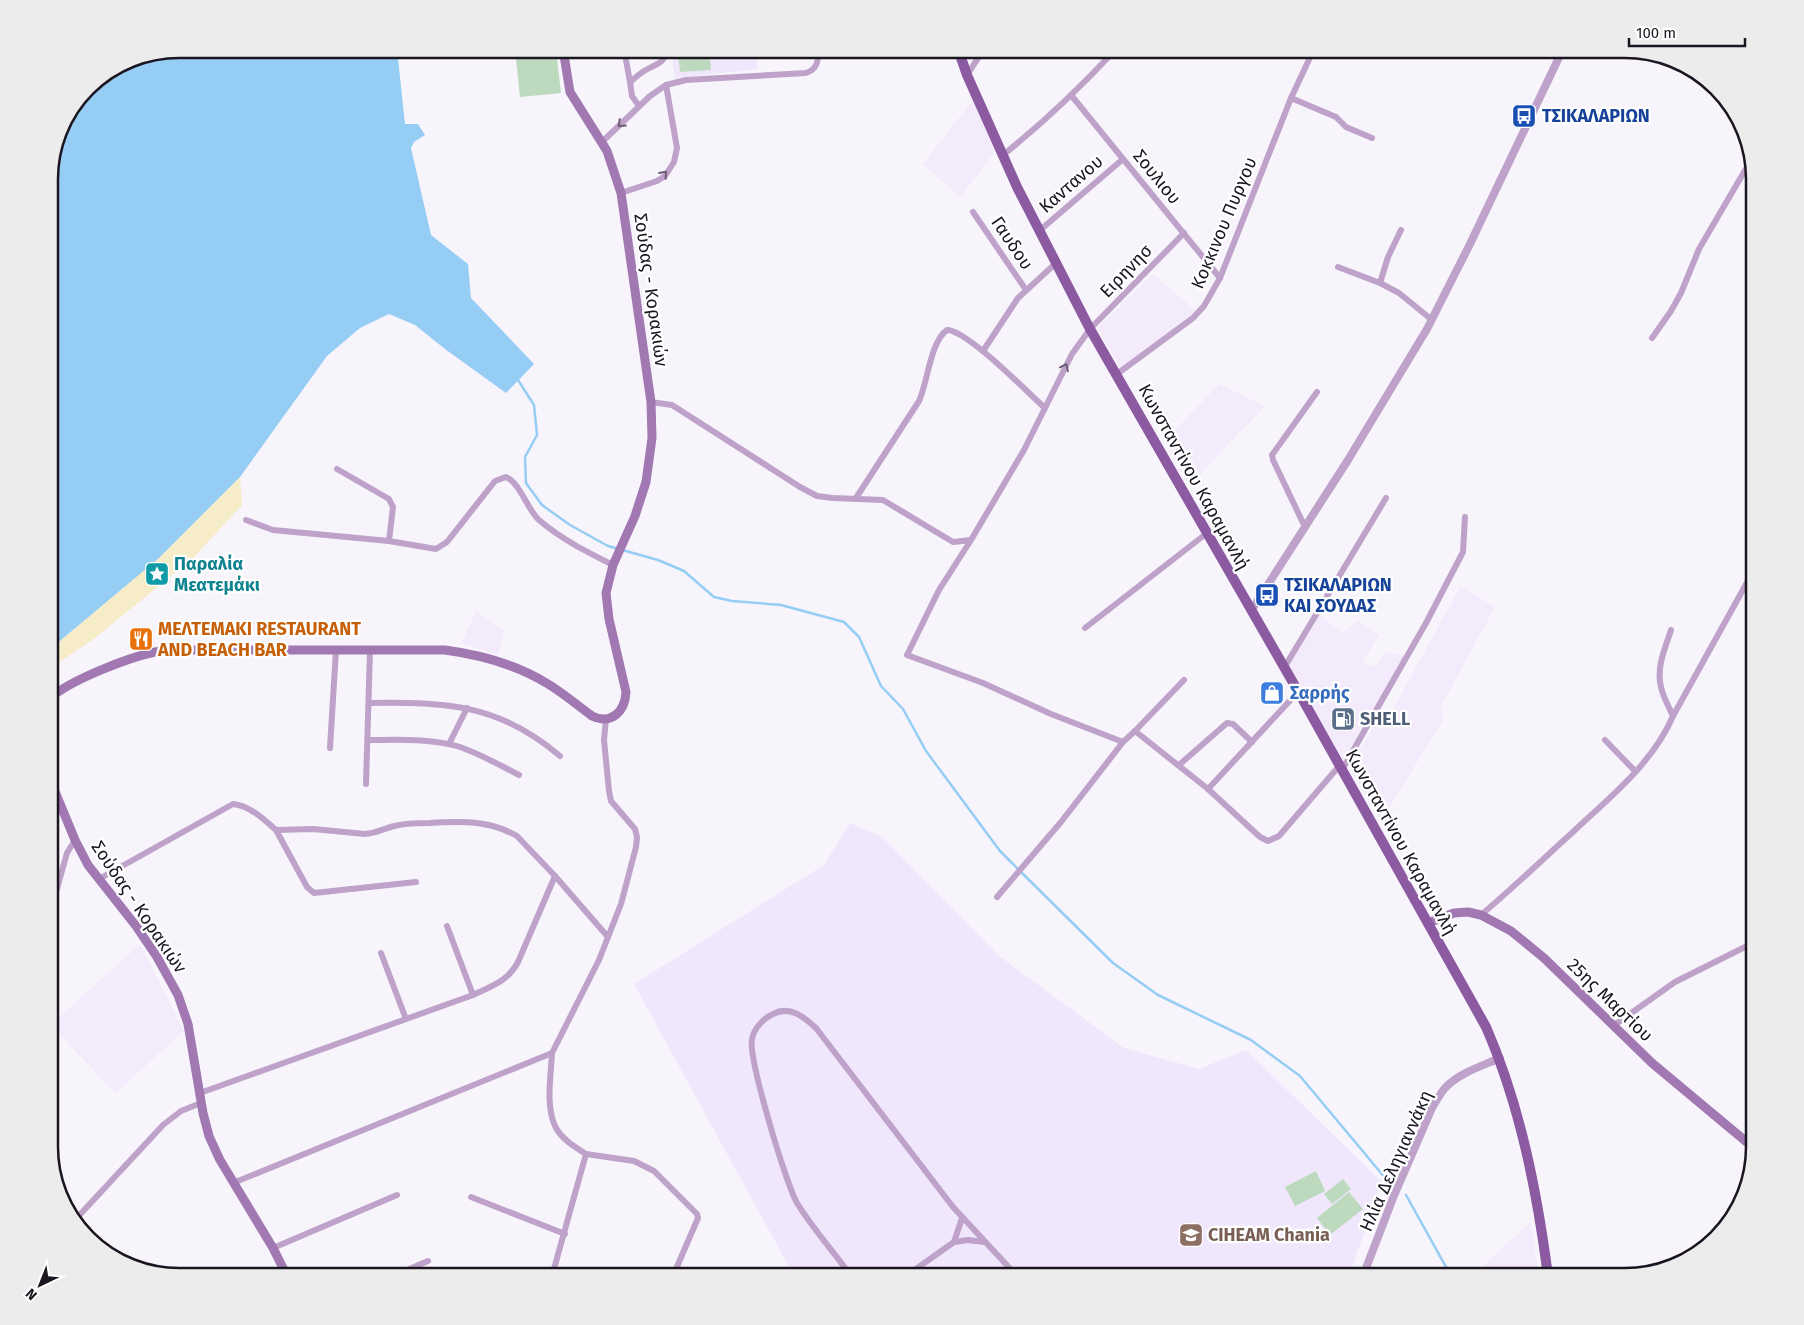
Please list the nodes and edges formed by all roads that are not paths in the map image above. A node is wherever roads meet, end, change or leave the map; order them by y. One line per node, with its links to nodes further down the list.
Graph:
1 (564, 58): 17 (main road, Σούδας - Κορακιών)
2 (626, 58): 11 (street)
3 (664, 58): 11 (street)
4 (818, 58): 12 (street)
5 (961, 58): 10 (main road, Κωνσταντίνου Καραμανλή)
6 (978, 58): 10 (street)
7 (1108, 58): 13 (street)
8 (1310, 58): 14 (street, Κοκκινου Πυργου)
9 (1559, 58): 31 (street)
10 (967, 75): 18 (main road, Κωνσταντίνου Καραμανλή)
11 (630, 82): 15 (street)
12 (666, 85): 15 (street); 21 (street, one-way to 12)
13 (1070, 96): 18 (street); 19 (street, Σουλιου)
14 (1291, 98): 16 (street); 28 (street, Κοκκινου Πυργου)
15 (639, 106): 17 (street, one-way to 17)
16 (1372, 138)
17 (602, 142): 21 (main road, Σούδας - Κορακιών)
18 (1003, 155): 24 (main road, Κωνσταντίνου Καραμανλή)
19 (1123, 159): 24 (street, Καντανου); 25 (street, Σουλιου)
20 (1745, 169): 33 (street)
21 (621, 193): 37 (main road, Σούδας - Κορακιών)
22 (973, 212): 30 (street, Γαυδου)
23 (1401, 230): 29 (street)
24 (1039, 231): 26 (main road, Κωνσταντίνου Καραμανλή)
25 (1184, 234): 28 (street, Σουλιου); 32 (street, Ειρηνησ)
26 (1056, 263): 30 (street); 32 (main road, Κωνσταντίνου Καραμανλή)
27 (1338, 267): 29 (street)
28 (1220, 278): 35 (street, Κοκκινου Πυργου)
29 (1380, 283): 31 (street)
30 (1026, 290): 34 (street)
31 (1432, 320): 44 (street)
32 (1090, 330): 35 (main road, Κωνσταντίνου Καραμανλή); 38 (street, Ειρηνησ, one-way to 32)
33 (1652, 338)
34 (983, 351): 38 (street); 40 (street)
35 (1117, 374): 45 (main road, Κωνσταντίνου Καραμανλή)
36 (1317, 392): 44 (street)
37 (651, 402): 40 (street); 48 (main road, Σούδας - Κορακιών)
38 (1045, 408): 47 (street, Ειρηνησ)
39 (337, 469): 46 (street)
40 (856, 498): 47 (street)
41 (1386, 498): 55 (street)
42 (1465, 517): 72 (street)
43 (246, 520): 46 (street)
44 (1305, 527): 50 (street)
45 (1207, 533): 50 (main road, Κωνσταντίνου Καραμανλή); 51 (street)
46 (389, 540): 48 (street)
47 (971, 540): 66 (street, Ειρηνησ)
48 (615, 562): 62 (main road)
49 (1746, 584): 61 (street)
50 (1251, 611): 55 (main road, Κωνσταντίνου Καραμανλή)
51 (1085, 628)
52 (1671, 630): 61 (street)
53 (336, 650): 54 (main road); 57 (main road); 69 (street)
54 (370, 650): 59 (street); 62 (main road)
55 (1284, 668): 58 (main road, Κωνσταντίνου Καραμανλή)
56 (1184, 680): 63 (street)
57 (58, 691)
58 (1298, 692): 67 (street); 72 (main road, Κωνσταντίνου Καραμανλή)
59 (370, 703): 60 (street); 64 (street)
60 (467, 708): 68 (street); 70 (street)
61 (1672, 716): 73 (street)
62 (606, 719): 88 (street)
63 (1135, 731): 66 (street); 71 (street)
64 (368, 740): 68 (street); 75 (street)
65 (1605, 740): 73 (street)
66 (1123, 742): 84 (street)
67 (1252, 742): 71 (street); 76 (street)
68 (449, 744): 74 (street)
69 (330, 748)
70 (560, 756)
71 (1179, 765): 76 (street)
72 (1341, 768): 76 (street); 86 (main road, Κωνσταντίνου Καραμανλή)
73 (1635, 771): 85 (street)
74 (519, 775)
75 (366, 784)
76 (1208, 789)
77 (58, 799): 79 (main road, Σούδας - Κορακιών)
78 (276, 830): 80 (street); 81 (street); 82 (street)
79 (75, 840): 81 (main road, Σούδας - Κορακιών); 83 (street)
80 (555, 876): 88 (street); 91 (street)
81 (99, 879): 96 (main road, Σούδας - Κορακιών)
82 (416, 882)
83 (58, 885)
84 (997, 896)
85 (1481, 915): 86 (main road, 25ης Μαρτίου); 93 (main road, 25ης Μαρτίου)
86 (1428, 923): 95 (main road, Κωνσταντίνου Καραμανλή)
87 (447, 926): 91 (street)
88 (608, 937): 94 (street)
89 (1746, 946): 93 (street)
90 (381, 953): 92 (street)
91 (474, 995): 92 (street)
92 (406, 1019): 96 (street)
93 (1612, 1026): 98 (main road, 25ης Μαρτίου)
94 (552, 1054): 99 (street); 100 (street)
95 (1500, 1058): 117 (street, Ηλία Δεληγιαννάκη); 118 (main road, Κωνσταντίνου Καραμανλή)
96 (200, 1093): 97 (main road, Σούδας - Κορακιών)
97 (201, 1103): 100 (main road, Σούδας - Κορακιών); 103 (street)
98 (1746, 1141)
99 (586, 1154): 105 (street); 113 (street)
100 (233, 1183): 108 (main road, Σούδας - Κορακιών)
101 (397, 1195): 108 (street)
102 (471, 1197): 105 (street)
103 (79, 1214)
104 (962, 1218): 106 (street); 107 (street); 114 (street)
105 (565, 1234): 112 (street)
106 (954, 1242): 107 (street); 115 (street)
107 (984, 1242): 116 (street)
108 (273, 1248): 110 (main road, Σούδας - Κορακιών)
109 (428, 1261): 111 (street)
110 (283, 1268)
111 (412, 1268)
112 (554, 1268)
113 (676, 1268)
114 (845, 1268)
115 (917, 1268)
116 (1009, 1268)
117 (1366, 1268)
118 (1547, 1268)

